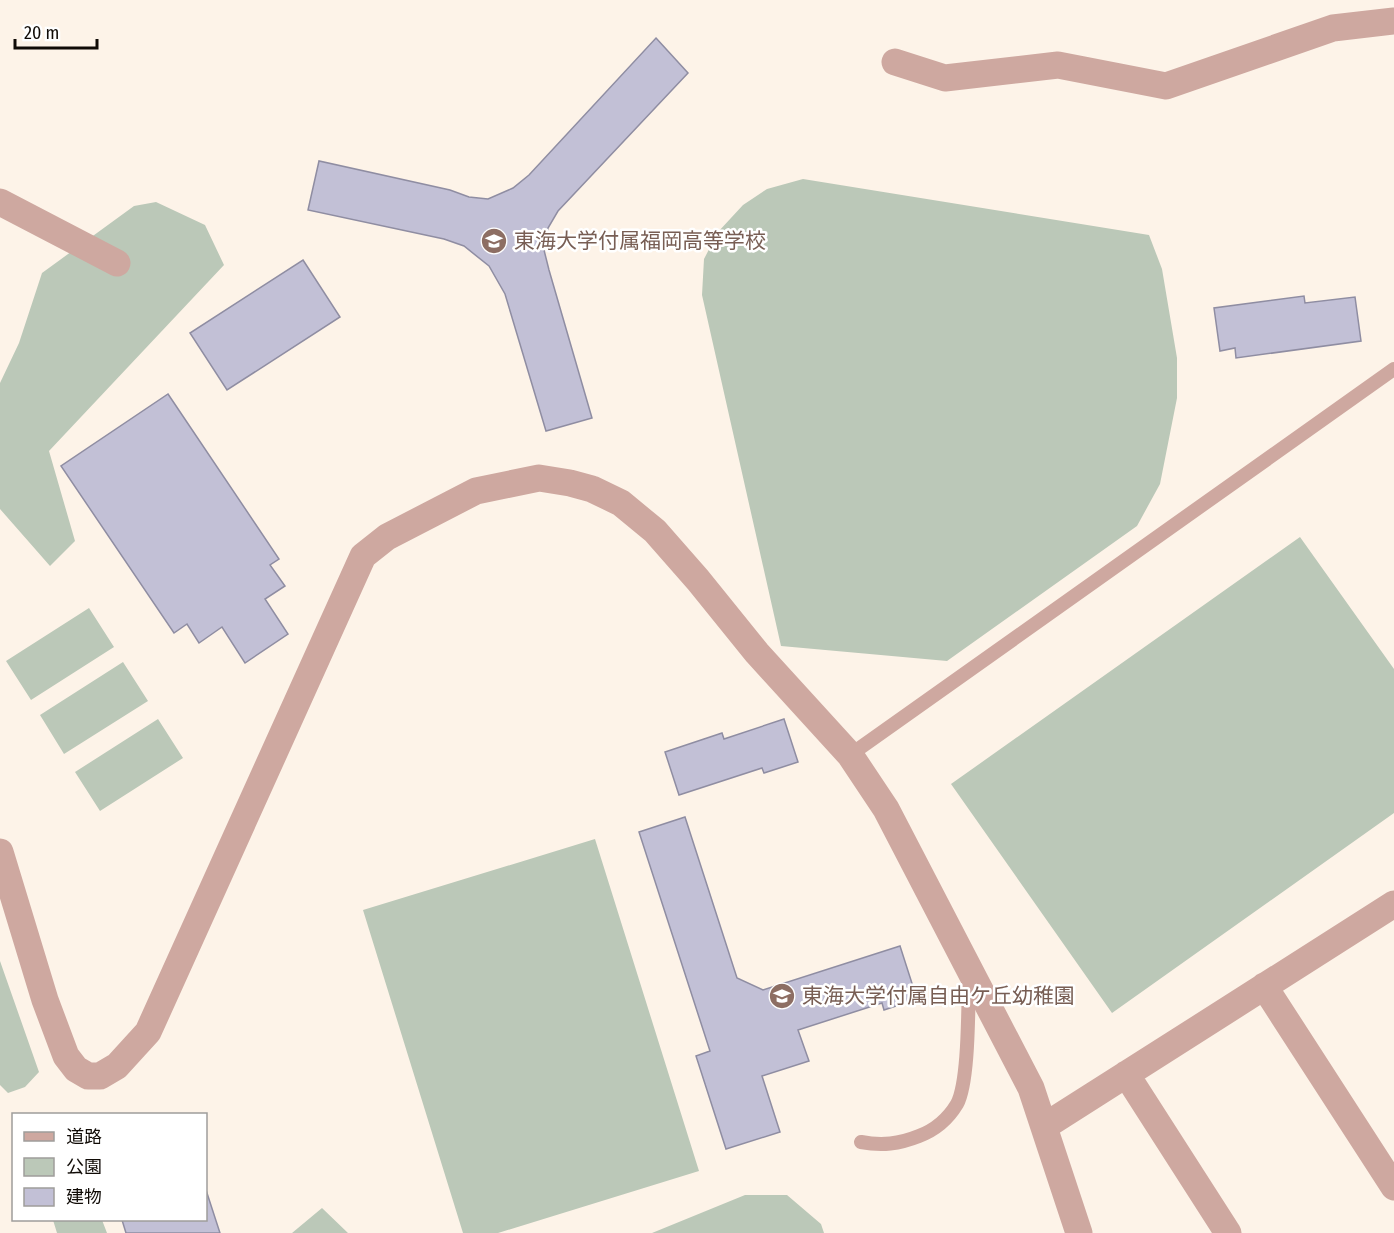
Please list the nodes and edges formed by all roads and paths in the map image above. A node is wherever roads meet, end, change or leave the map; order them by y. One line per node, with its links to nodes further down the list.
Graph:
1 (1394, 21): 2 (street)
2 (895, 62)
3 (0, 202): 4 (street)
4 (117, 263)
5 (1394, 369): 6 (lane)
6 (850, 755): 7 (street); 9 (street)
7 (0, 852)
8 (1394, 904): 10 (street)
9 (970, 969): 12 (street); 13 (lane)
10 (1264, 986): 11 (street); 14 (street)
11 (1126, 1074): 12 (street); 16 (street)
12 (1045, 1126): 15 (street)
13 (861, 1142)
14 (1394, 1187)
15 (1079, 1233)
16 (1228, 1233)

